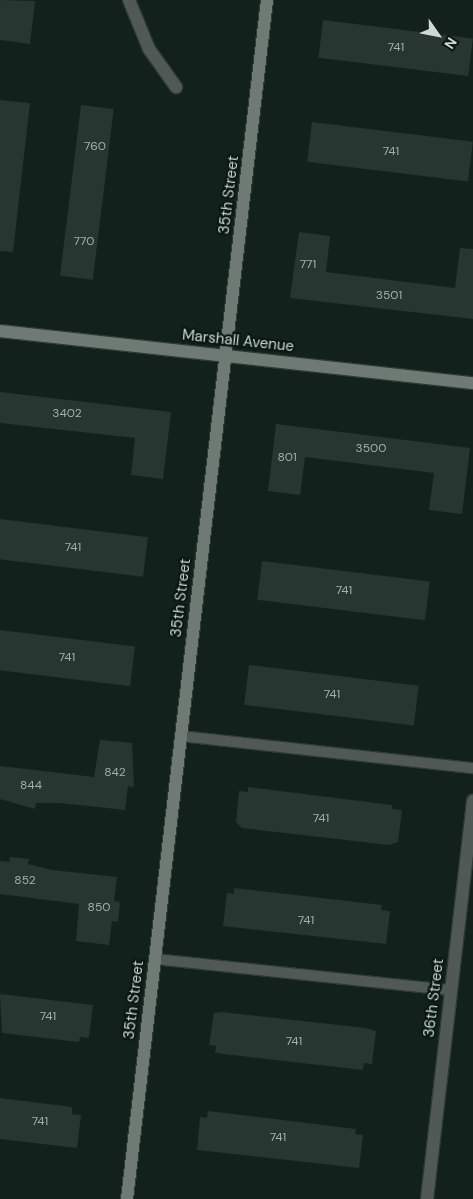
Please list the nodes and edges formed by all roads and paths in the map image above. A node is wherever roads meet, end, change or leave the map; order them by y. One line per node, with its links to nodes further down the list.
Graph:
1 (129, 0): 3 (street)
2 (267, 0): 5 (street, 35th Street)
3 (176, 87)
4 (0, 331): 5 (street, Marshall Avenue)
5 (226, 356): 6 (street, Marshall Avenue); 7 (street, 35th Street)
6 (473, 383)
7 (181, 736): 8 (lane); 10 (street, 35th Street)
8 (473, 768)
9 (473, 801): 11 (street, 36th Street)
10 (155, 959): 11 (lane); 12 (street, 35th Street)
11 (451, 990): 13 (street, 36th Street)
12 (127, 1199)
13 (427, 1199)

